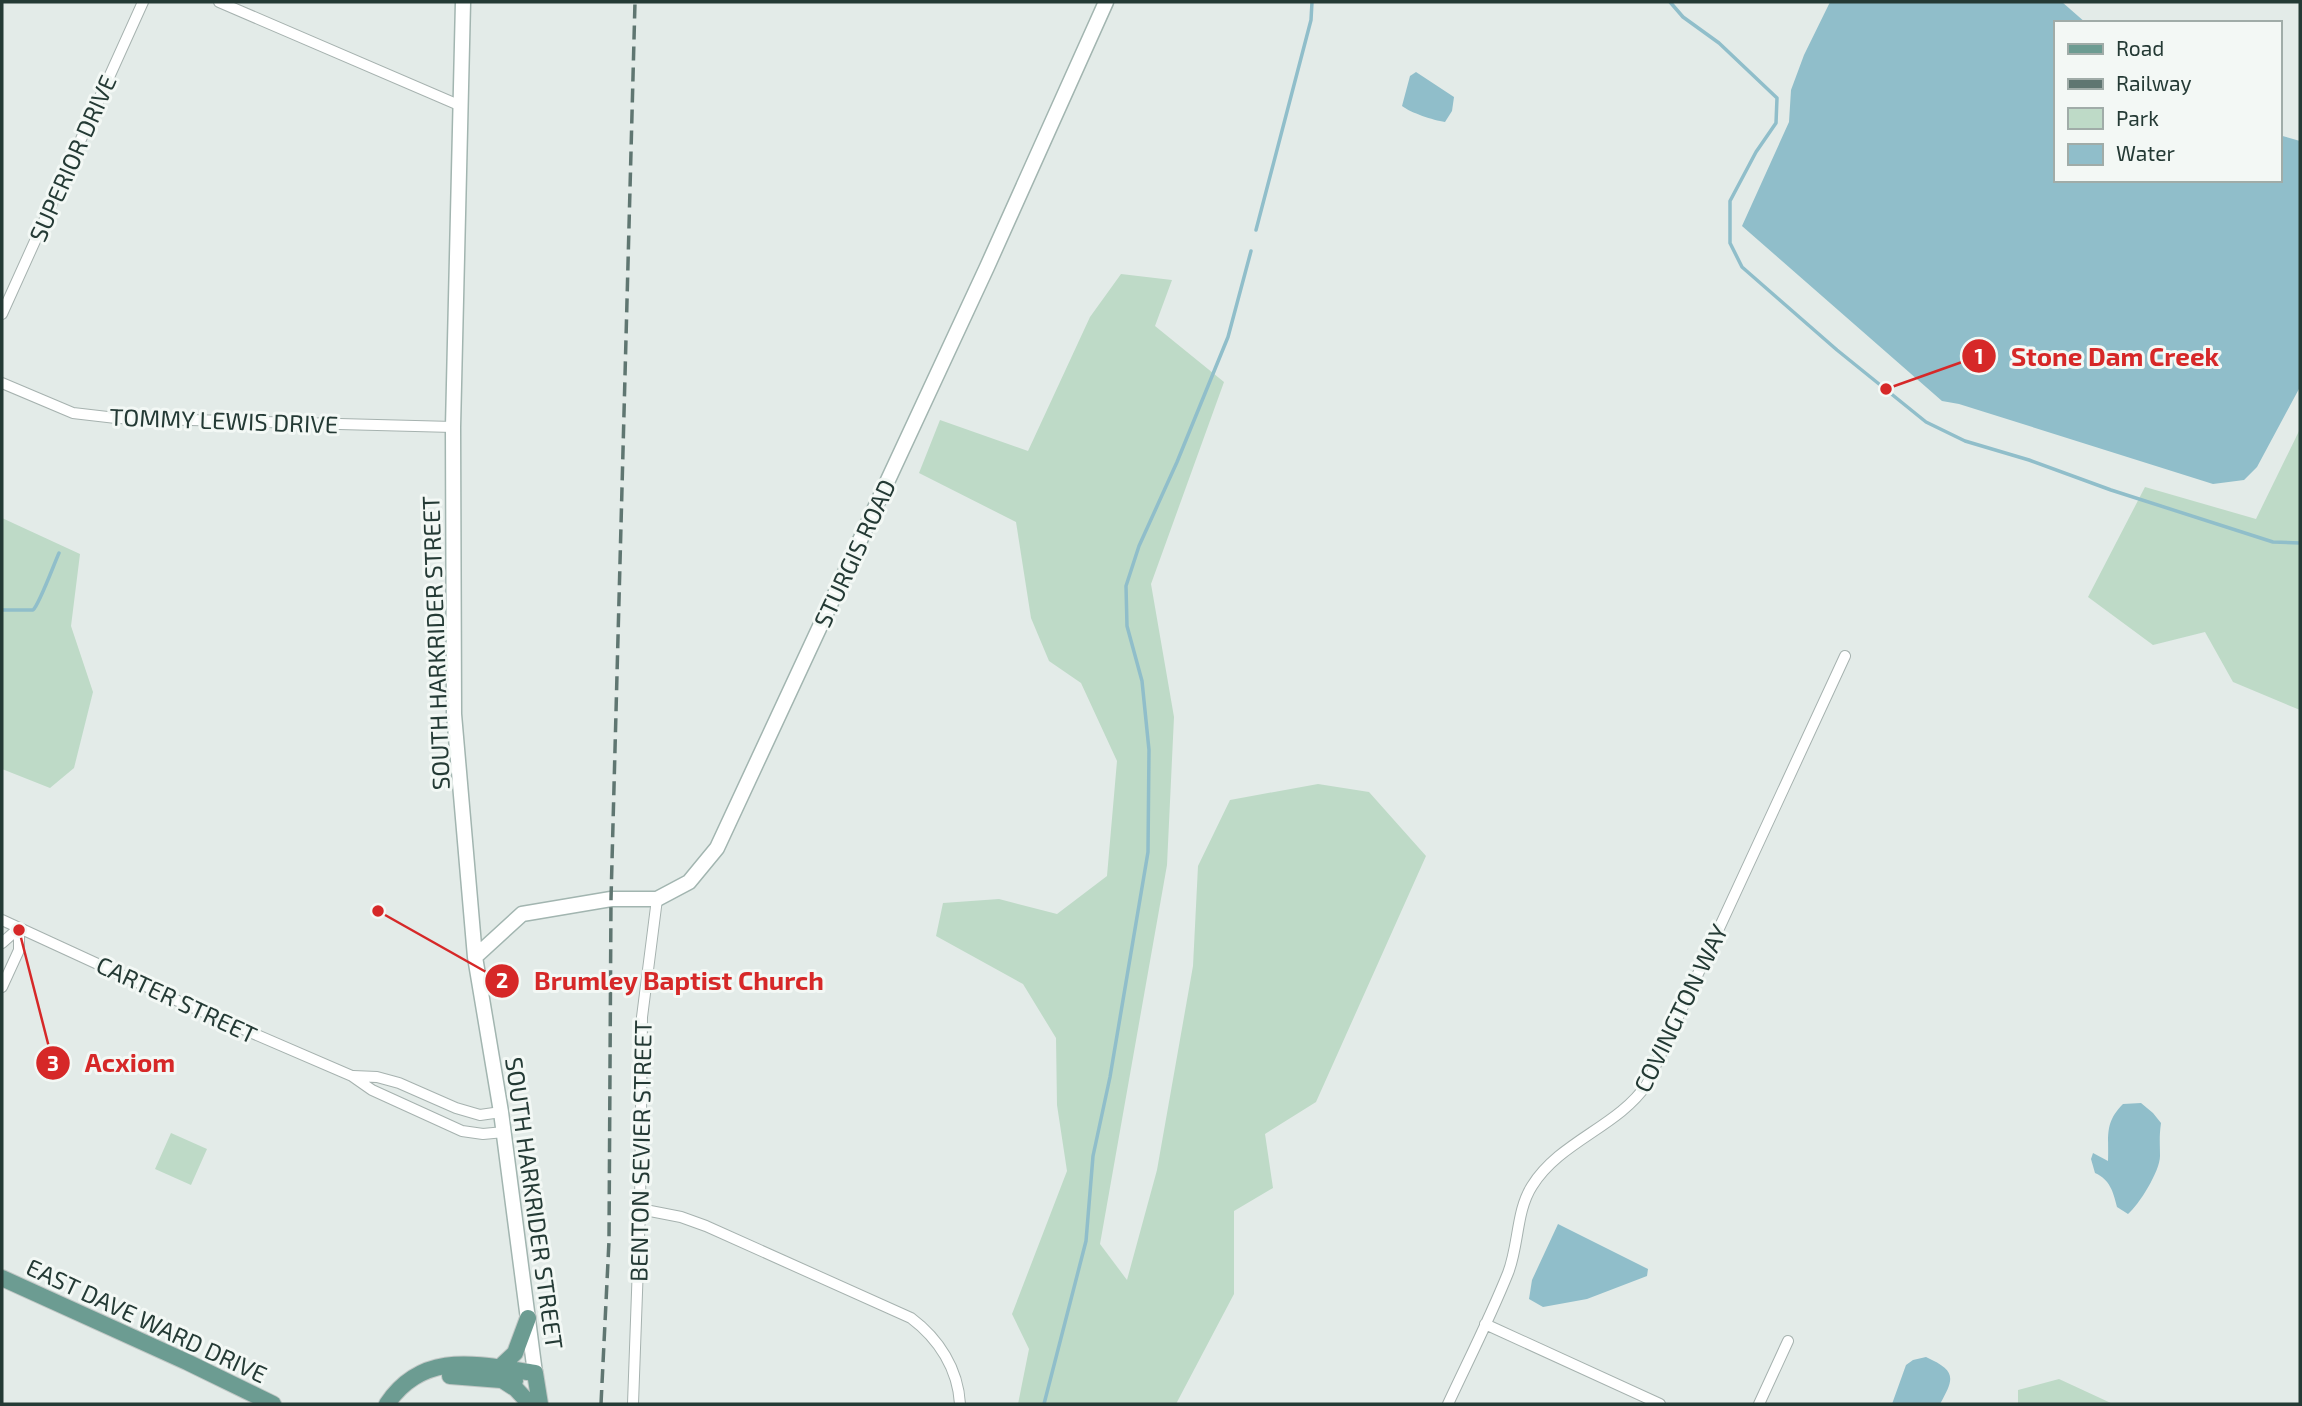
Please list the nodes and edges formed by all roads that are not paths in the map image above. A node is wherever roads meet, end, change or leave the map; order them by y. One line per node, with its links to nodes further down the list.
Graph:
1 (143, 2): 6 (street, SUPERIOR DRIVE)
2 (219, 2): 5 (street)
3 (463, 2): 5 (main road, SOUTH HARKRIDER STREET)
4 (1106, 2): 10 (main road, STURGIS ROAD)
5 (461, 106): 8 (main road, SOUTH HARKRIDER STREET)
6 (2, 314)
7 (2, 383): 8 (street, TOMMY LEWIS DRIVE)
8 (453, 427): 14 (main road, SOUTH HARKRIDER STREET)
9 (1845, 656): 22 (street, COVINGTON WAY)
10 (657, 899): 14 (main road, STURGIS ROAD); 19 (street, BENTON SEVIER STREET)
11 (2, 920): 12 (street, CARTER STREET)
12 (19, 928): 13 (street); 15 (street); 16 (street, CARTER STREET)
13 (2, 943)
14 (475, 957): 17 (main road, SOUTH HARKRIDER STREET)
15 (2, 987)
16 (352, 1076): 17 (street, CARTER STREET); 18 (street, CARTER STREET)
17 (501, 1112): 18 (main road, SOUTH HARKRIDER STREET)
18 (504, 1132): 21 (main road, SOUTH HARKRIDER STREET)
19 (640, 1209): 31 (street, BENTON SEVIER STREET); 32 (street)
20 (2, 1278): 26 (main road, EAST DAVE WARD DRIVE)
21 (528, 1318): 24 (main road); 25 (main road, SOUTH HARKRIDER STREET)
22 (1485, 1325): 33 (street, COVINGTON WAY); 34 (street)
23 (1788, 1341): 35 (street)
24 (500, 1373): 25 (main road); 27 (main road); 28 (main road); 29 (main road)
25 (536, 1378): 30 (main road, SOUTH HARKRIDER STREET)
26 (273, 1404)
27 (387, 1404)
28 (399, 1404)
29 (530, 1404)
30 (540, 1404)
31 (633, 1404)
32 (960, 1404)
33 (1448, 1404)
34 (1660, 1404)
35 (1759, 1404)

